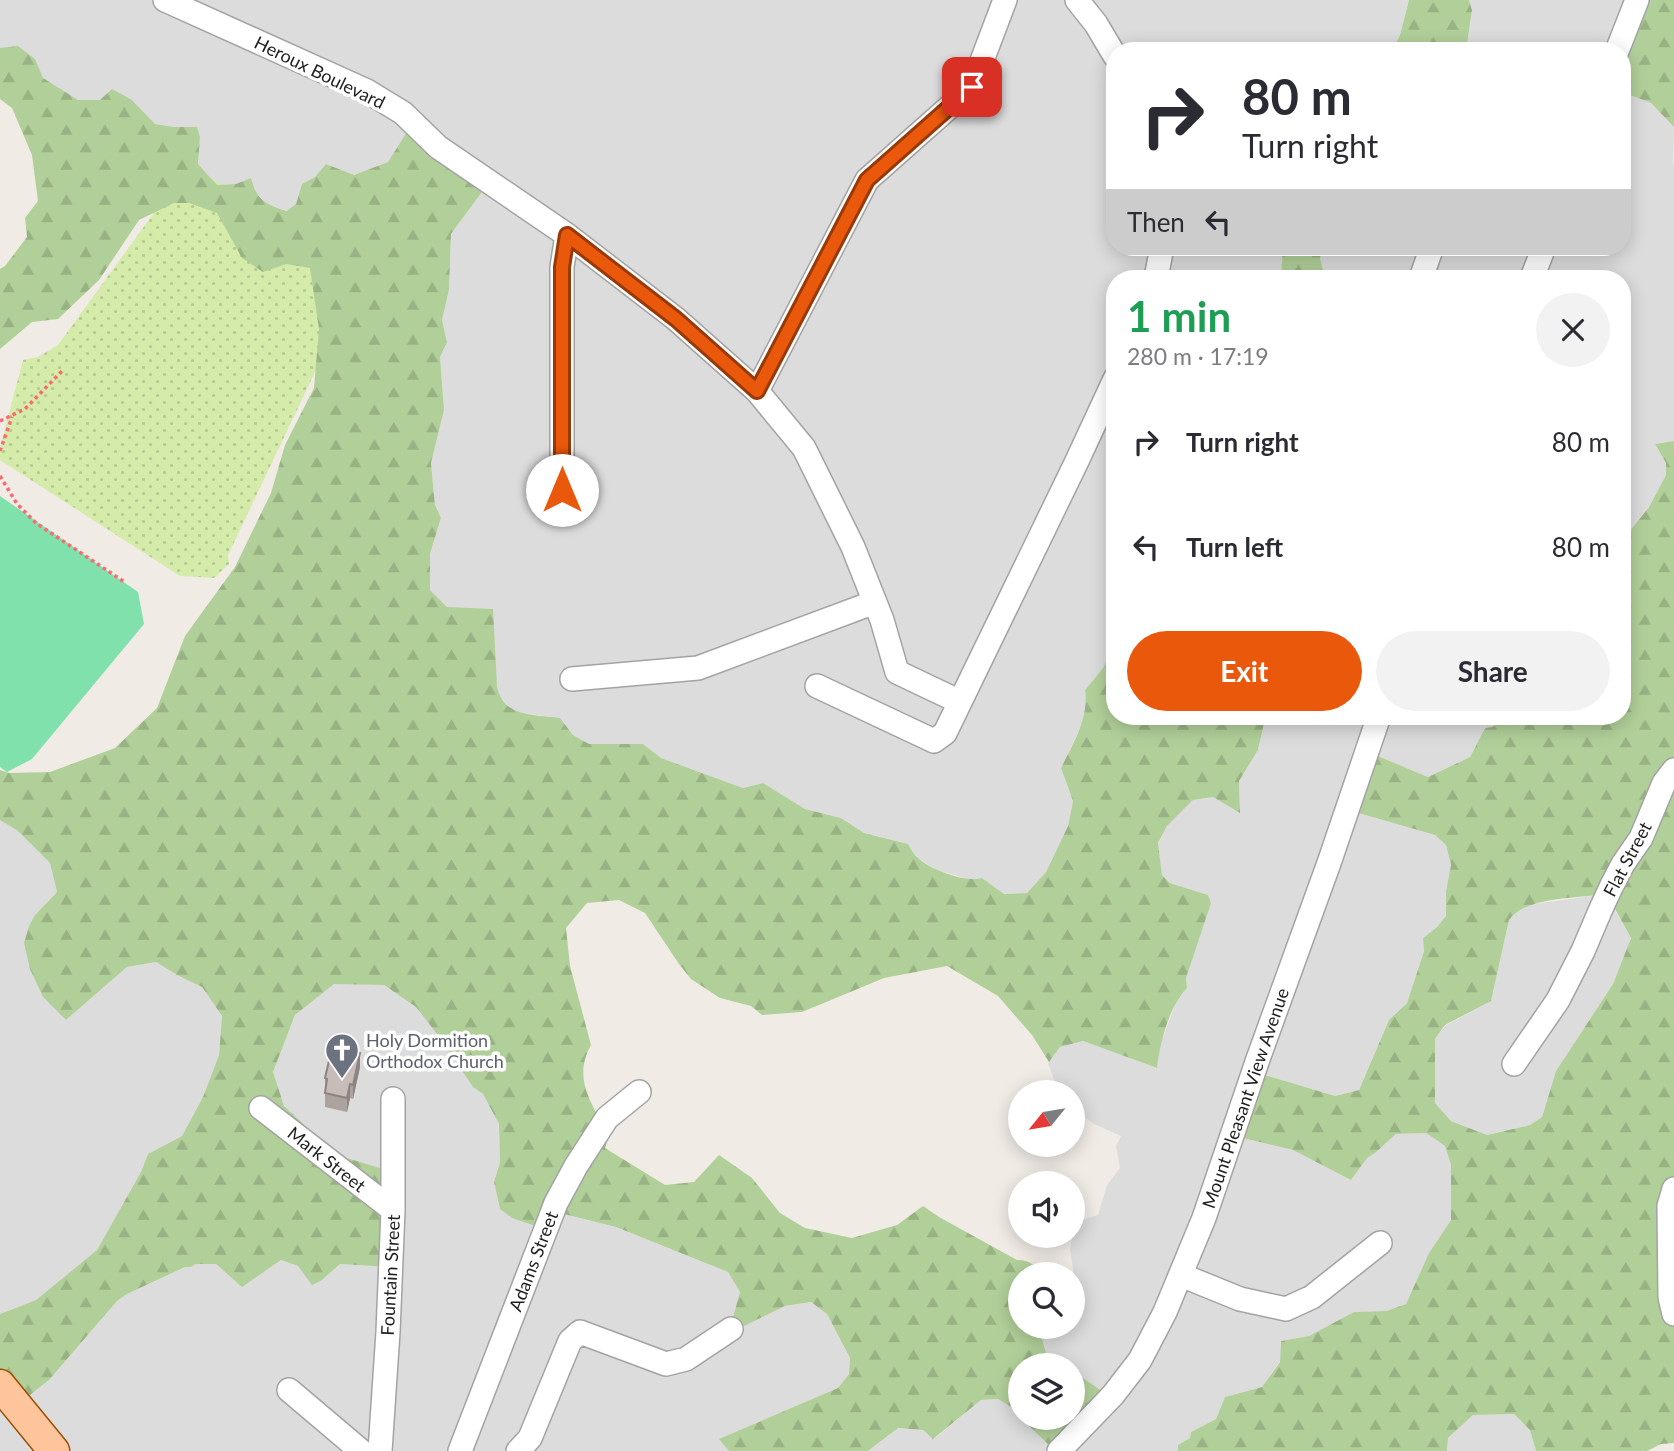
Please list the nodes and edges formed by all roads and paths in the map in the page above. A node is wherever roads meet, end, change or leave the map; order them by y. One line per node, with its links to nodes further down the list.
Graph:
1 (165, 0): 7 (street, Heroux Boulevard)
2 (1005, 0): 9 (street)
3 (1077, 0): 5 (street)
4 (1637, 0): 6 (street)
5 (1107, 42)
6 (1621, 42)
7 (567, 235): 9 (street, Heroux Boulevard); 15 (street)
8 (62, 372): 11 (path)
9 (757, 391): 17 (street, Heroux Boulevard)
10 (1106, 398): 20 (street)
11 (13, 416): 12 (path); 13 (path)
12 (0, 421)
13 (0, 451)
14 (0, 477): 16 (path)
15 (562, 490)
16 (126, 583)
17 (875, 602): 18 (street); 20 (street, Heroux Boulevard)
18 (572, 679)
19 (817, 686): 20 (street)
20 (960, 702)
21 (1376, 725): 30 (street, Mount Pleasant View Avenue)
22 (1674, 770): 23 (street, Flat Street)
23 (1514, 1064)
24 (639, 1092): 38 (street, Adams Street)
25 (393, 1099): 28 (street, Fountain Street)
26 (261, 1108): 28 (street, Mark Street)
27 (1674, 1189): 31 (street)
28 (393, 1210): 37 (street, Fountain Street)
29 (1380, 1243): 30 (street)
30 (1181, 1275): 40 (street, Mount Pleasant View Avenue)
31 (1674, 1314)
32 (731, 1329): 39 (street)
33 (0, 1384): 35 (main road)
34 (289, 1390): 36 (street)
35 (54, 1451)
36 (361, 1451)
37 (380, 1451)
38 (460, 1451)
39 (518, 1451)
40 (1059, 1451)

